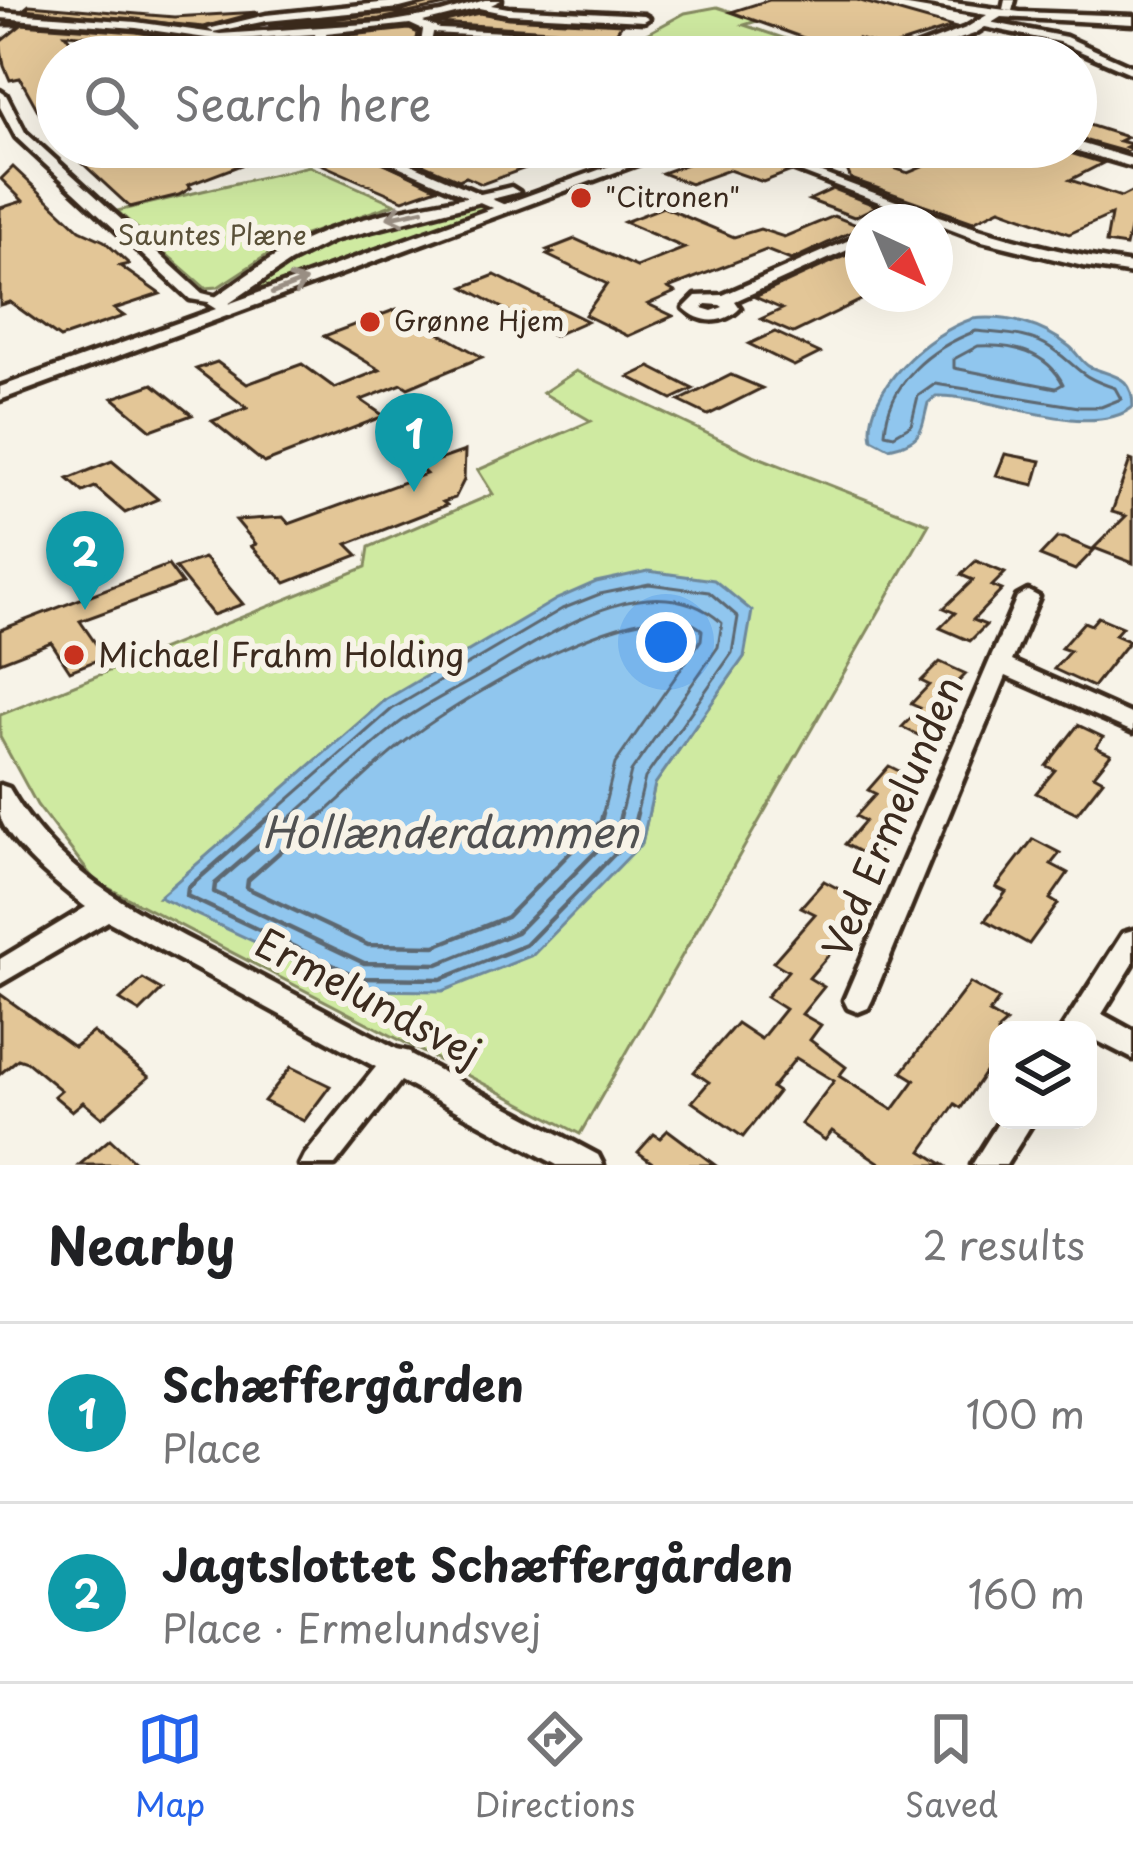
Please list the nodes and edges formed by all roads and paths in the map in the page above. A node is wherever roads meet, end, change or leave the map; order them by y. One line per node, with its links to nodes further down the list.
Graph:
1 (426, 0): 14 (street)
2 (496, 0): 5 (street)
3 (906, 0): 6 (street)
4 (938, 0): 6 (street)
5 (481, 5): 8 (street); 10 (street)
6 (1003, 12): 9 (street); 11 (street); 11 (street); 20 (street)
7 (0, 15): 14 (street)
8 (644, 17)
9 (1133, 19)
10 (413, 21): 12 (street); 13 (street)
11 (1008, 28): 21 (street); 22 (street)
12 (428, 30): 18 (street); 19 (street)
13 (320, 32): 16 (street); 17 (street)
14 (194, 35): 15 (street)
15 (207, 36)
16 (240, 36)
17 (321, 36)
18 (427, 36)
19 (538, 36)
20 (946, 36)
21 (986, 36)
22 (1047, 36)
23 (1097, 55): 24 (street)
24 (1133, 71)
25 (0, 94): 26 (street)
26 (36, 149)
27 (1097, 152): 28 (street)
28 (1133, 163)
29 (56, 168): 41 (street)
30 (411, 168): 34 (street)
31 (574, 168): 34 (street)
32 (617, 168): 36 (street)
33 (799, 168): 35 (street)
34 (483, 198): 36 (street); 41 (street, one-way to 41)
35 (898, 204)
36 (506, 208): 41 (street, one-way to 36)
37 (953, 223): 39 (street)
38 (845, 246): 40 (street)
39 (1133, 269)
40 (725, 300)
41 (224, 306): 42 (street)
42 (0, 394)
43 (1028, 597): 44 (street, Ved Ermelunden)
44 (999, 664): 45 (street, Ved Ermelunden); 50 (street, Ved Ermelunden)
45 (1133, 724)
46 (0, 794): 47 (street, Ermelundsvej)
47 (107, 908): 49 (street); 54 (street, Ermelundsvej)
48 (1133, 941): 51 (street)
49 (0, 973)
50 (859, 1000)
51 (1082, 1021)
52 (1097, 1031): 53 (street)
53 (1133, 1046)
54 (399, 1061): 56 (street); 57 (street, Ermelundsvej)
55 (1012, 1129): 58 (street)
56 (316, 1165)
57 (587, 1165)
58 (988, 1165)

